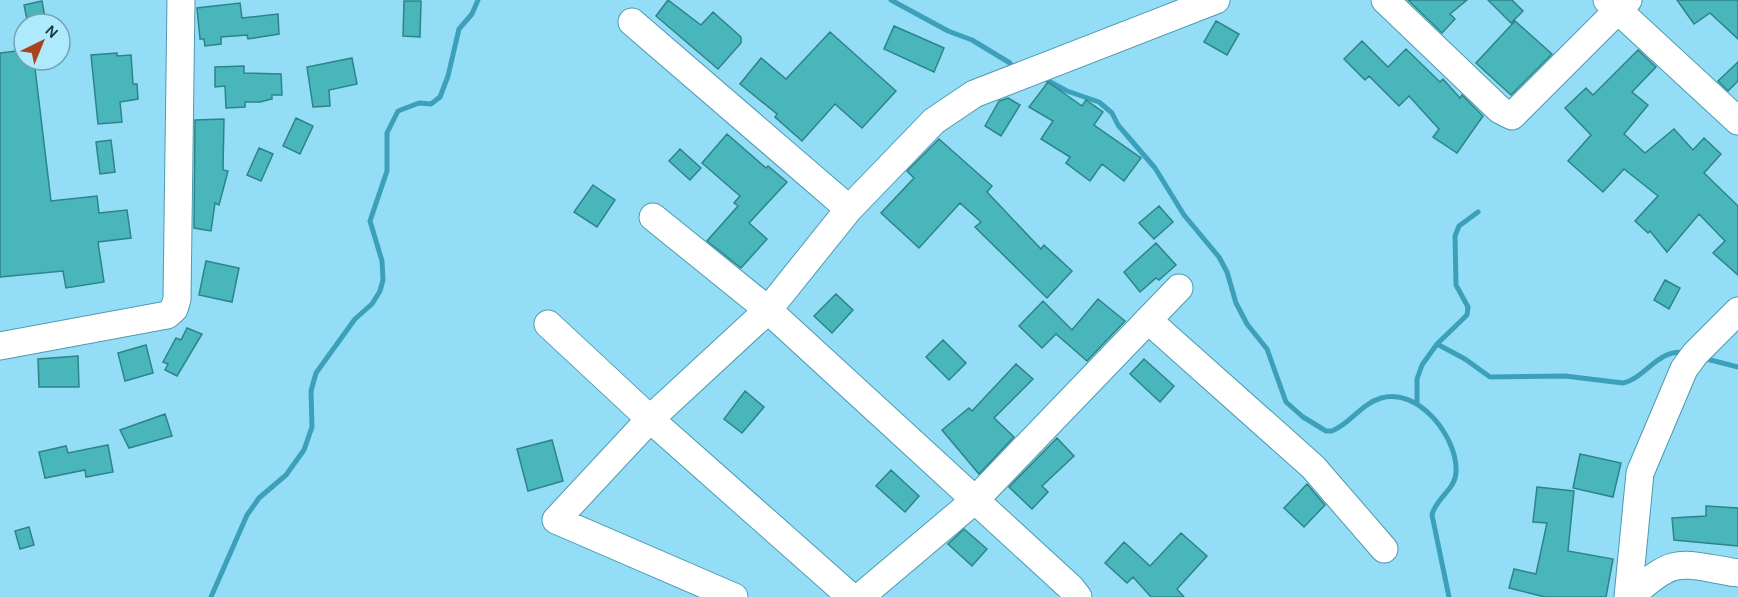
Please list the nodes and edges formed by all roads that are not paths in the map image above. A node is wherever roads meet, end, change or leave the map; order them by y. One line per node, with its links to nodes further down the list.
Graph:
1 (181, 0): 14 (street)
2 (1216, 0): 7 (street)
3 (1386, 0): 4 (street)
4 (1617, 4): 6 (street)
5 (632, 22): 7 (street)
6 (1738, 121)
7 (849, 209): 10 (street)
8 (653, 217): 10 (street)
9 (1179, 288): 12 (street)
10 (768, 310): 15 (street); 16 (street)
11 (1738, 311): 23 (street)
12 (1148, 320): 16 (street); 17 (street)
13 (548, 324): 15 (street)
14 (0, 346)
15 (650, 419): 19 (street); 20 (street)
16 (975, 500): 21 (street); 22 (street)
17 (1384, 549)
18 (1738, 573): 23 (street)
19 (734, 597)
20 (851, 597)
21 (860, 597)
22 (1078, 597)
23 (1629, 597)

